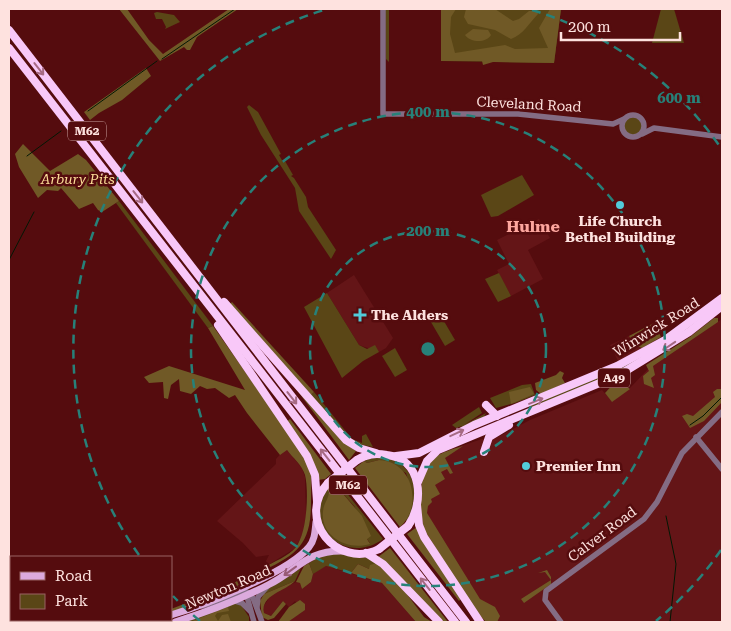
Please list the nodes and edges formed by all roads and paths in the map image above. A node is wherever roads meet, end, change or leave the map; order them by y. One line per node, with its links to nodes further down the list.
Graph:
1 (383, 9): 6 (street, Cleveland Road)
2 (9, 30): 11 (highway, M62, one-way to 11)
3 (9, 48): 12 (highway, M62)
4 (624, 118): 5 (street); 6 (street); 8 (street)
5 (643, 120): 7 (street); 9 (street)
6 (613, 124): 8 (street, Cleveland Road)
7 (654, 128): 9 (street); 10 (street)
8 (623, 131): 9 (street)
9 (642, 134)
10 (722, 137)
11 (166, 233): 21 (highway); 40 (highway, M62, one-way to 40)
12 (158, 240): 25 (highway); 39 (highway, M62, one-way to 12)
13 (722, 298): 18 (highway, Winwick Road / A49, one-way to 13)
14 (722, 306): 17 (highway, Winwick Road / A49, one-way to 17)
15 (486, 405): 18 (highway)
16 (722, 412): 19 (street, Calver Road)
17 (526, 415): 20 (highway); 24 (highway, Winwick Road / A49)
18 (494, 417): 22 (highway, A49, one-way to 18)
19 (696, 437): 23 (street); 42 (street, Calver Road)
20 (484, 452)
21 (376, 453): 22 (highway, A49); 25 (highway, A49, bridge)
22 (396, 456): 24 (highway)
23 (722, 469)
24 (418, 482): 26 (highway, A49)
25 (317, 501): 27 (highway, A49)
26 (417, 506): 29 (highway, A49, bridge); 41 (highway)
27 (316, 522): 28 (highway); 31 (main road, Newton Road / A49)
28 (343, 551): 29 (highway, A49); 30 (main road, Newton Road / A49, one-way to 30)
29 (366, 553): 38 (highway)
30 (270, 584): 31 (main road, Newton Road / A49); 33 (street)
31 (248, 591): 32 (main road, Newton Road / A49); 33 (street); 34 (main road, Newton Road / A49)
32 (235, 601): 33 (street); 35 (main road, Newton Road / A49)
33 (254, 612): 36 (street); 37 (street)
34 (172, 615)
35 (175, 622)
36 (254, 622)
37 (260, 622)
38 (439, 622)
39 (455, 622)
40 (466, 622)
41 (480, 622)
42 (561, 622)

